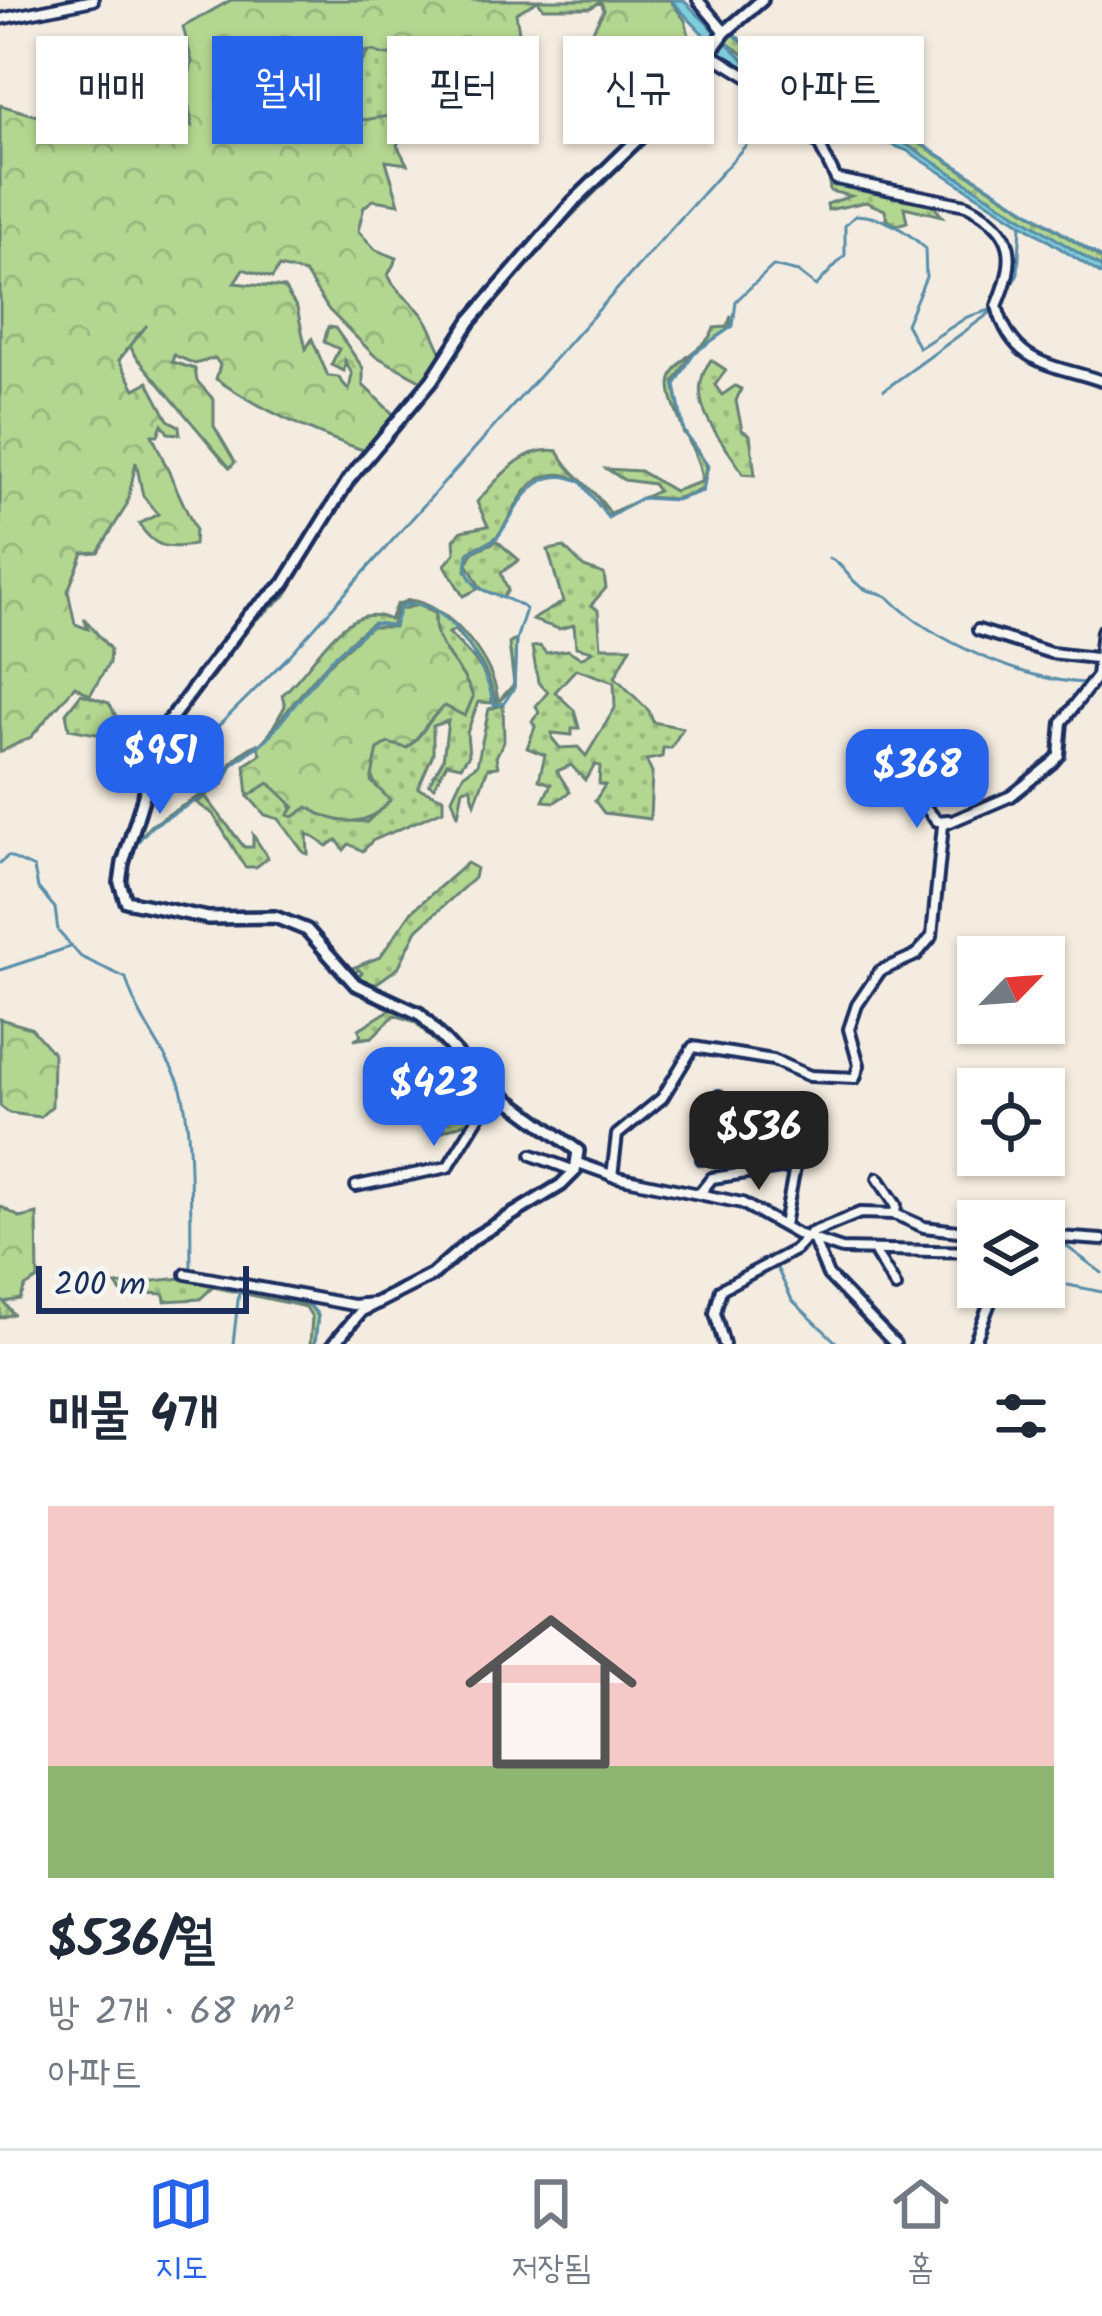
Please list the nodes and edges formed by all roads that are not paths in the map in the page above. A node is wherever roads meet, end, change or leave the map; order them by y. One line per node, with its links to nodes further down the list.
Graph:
1 (93, 0): 4 (street)
2 (698, 0): 5 (street)
3 (762, 0): 5 (street)
4 (0, 19)
5 (724, 33): 6 (street)
6 (714, 46)
7 (714, 49): 9 (street)
8 (633, 144): 15 (street)
9 (1102, 381)
10 (978, 630): 12 (street)
11 (1102, 631): 12 (street)
12 (1095, 658): 14 (street)
13 (893, 786): 14 (street)
14 (948, 820): 22 (street)
15 (495, 1090): 21 (street); 24 (street)
16 (719, 1096): 17 (street)
17 (798, 1151): 18 (street); 20 (street)
18 (810, 1154)
19 (532, 1155): 21 (street)
20 (795, 1166): 25 (street); 27 (street)
21 (577, 1167): 22 (street); 36 (street)
22 (612, 1176): 25 (street)
23 (878, 1178): 26 (street)
24 (356, 1186)
25 (700, 1193): 27 (street)
26 (895, 1214): 28 (street); 30 (street)
27 (784, 1225): 30 (street)
28 (957, 1231)
29 (1065, 1237): 31 (street)
30 (810, 1239): 32 (street); 39 (street); 40 (street)
31 (1102, 1240)
32 (875, 1252): 33 (street); 35 (street)
33 (957, 1252)
34 (186, 1274): 36 (street)
35 (896, 1287)
36 (376, 1303): 38 (street)
37 (988, 1308): 41 (street)
38 (334, 1344)
39 (724, 1344)
40 (895, 1344)
41 (974, 1344)

